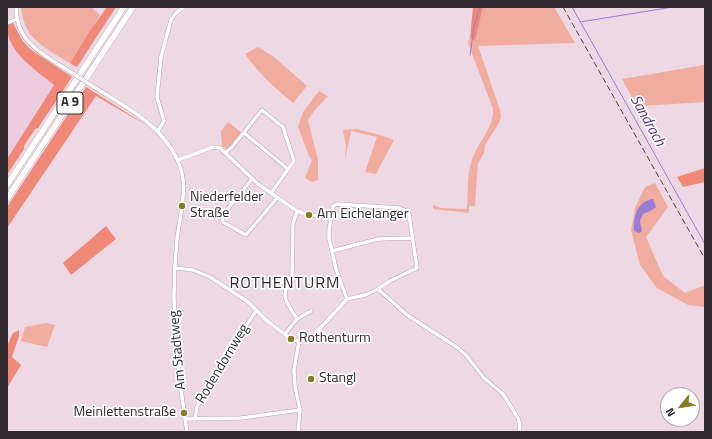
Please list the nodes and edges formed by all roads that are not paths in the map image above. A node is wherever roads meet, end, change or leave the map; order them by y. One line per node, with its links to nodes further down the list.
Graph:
1 (16, 7): 5 (street)
2 (124, 7): 13 (highway, A 9)
3 (133, 7): 16 (highway, A 9)
4 (184, 7): 7 (street)
5 (17, 19): 6 (street); 7 (street, bridge)
6 (7, 23)
7 (158, 131): 10 (street)
8 (244, 133): 9 (street); 11 (street); 11 (street)
9 (226, 152): 10 (street); 12 (street)
10 (178, 160): 21 (street)
11 (288, 169): 14 (street)
12 (252, 178): 14 (street); 15 (street)
13 (7, 185)
14 (271, 193): 15 (street)
15 (277, 198): 17 (street)
16 (7, 199)
17 (297, 211): 18 (street); 26 (street)
18 (331, 218): 19 (street); 20 (street)
19 (412, 238): 20 (street); 22 (street)
20 (332, 251): 23 (street)
21 (175, 268): 24 (street); 30 (street, Am Stadtweg)
22 (378, 289): 23 (street); 34 (street)
23 (347, 299): 28 (street)
24 (256, 311): 27 (street); 31 (street, Rodendornweg)
25 (311, 311): 26 (street)
26 (297, 319): 27 (street)
27 (285, 334): 28 (street)
28 (299, 341): 29 (street)
29 (300, 410): 31 (street); 33 (street)
30 (185, 419): 31 (street); 32 (street, Am Stadtweg)
31 (195, 419)
32 (187, 432)
33 (298, 432)
34 (520, 432)

